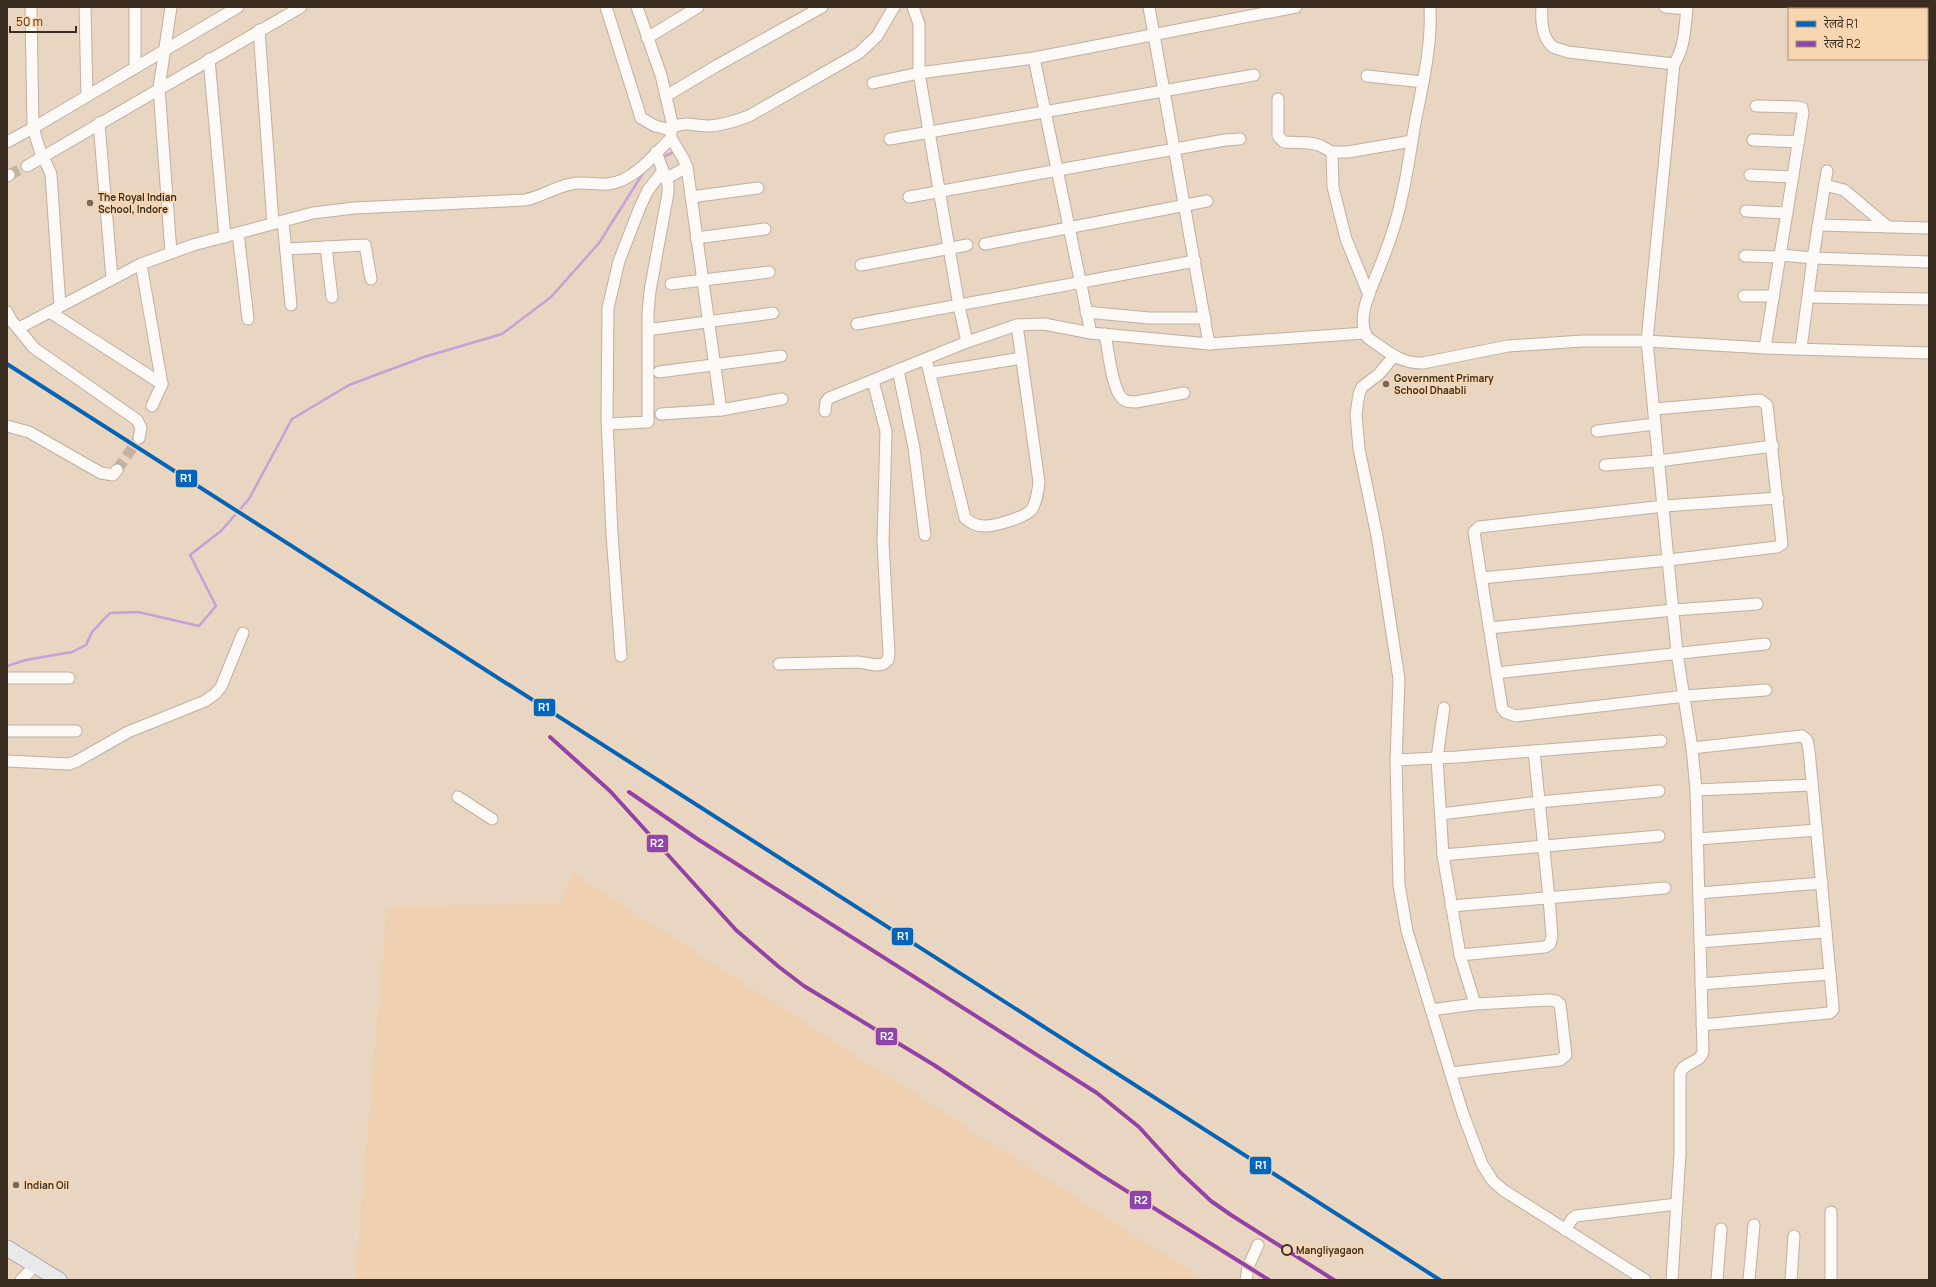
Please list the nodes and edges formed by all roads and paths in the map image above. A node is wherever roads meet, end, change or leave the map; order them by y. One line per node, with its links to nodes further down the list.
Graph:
1 (31, 7): 42 (street)
2 (85, 7): 36 (street)
3 (134, 7): 27 (street)
4 (171, 7): 24 (street)
5 (238, 7): 20 (street)
6 (301, 7): 21 (street)
7 (606, 7): 44 (street)
8 (636, 7): 23 (street)
9 (698, 7): 23 (street)
10 (822, 7): 37 (street)
11 (894, 7): 44 (street)
12 (1149, 7): 22 (street)
13 (1296, 7): 19 (street)
14 (1430, 7): 32 (street)
15 (1542, 7): 28 (street)
16 (1665, 7): 17 (street)
17 (1687, 8): 28 (street)
18 (915, 9): 29 (street)
19 (1275, 9): 22 (street)
20 (223, 12): 24 (street)
21 (259, 30): 26 (street); 70 (street)
22 (1155, 35): 25 (street); 35 (street)
23 (648, 38): 37 (street)
24 (165, 50): 27 (street); 34 (street)
25 (1034, 58): 29 (street); 40 (street)
26 (209, 59): 34 (street); 77 (street)
27 (135, 67): 36 (street)
28 (1674, 68): 120 (street)
29 (919, 73): 33 (street); 43 (street)
30 (1254, 75): 35 (street)
31 (1367, 76): 32 (street)
32 (1423, 82): 48 (street)
33 (873, 83)
34 (159, 88): 41 (street); 84 (street)
35 (1164, 91): 40 (street); 51 (street)
36 (87, 96): 42 (street)
37 (666, 96): 44 (street)
38 (1278, 99): 52 (street)
39 (1756, 106): 50 (street)
40 (1044, 111): 43 (street); 57 (street)
41 (99, 123): 53 (street); 93 (street)
42 (33, 128): 49 (street); 53 (street)
43 (929, 132): 45 (street); 63 (street)
44 (673, 136): 54 (street); 55 (street)
45 (890, 139)
46 (1240, 139): 51 (street)
47 (1753, 140): 50 (street)
48 (1412, 141): 52 (street); 98 (street)
49 (7, 142)
50 (1798, 142): 60 (street)
51 (1174, 150): 57 (street); 67 (street)
52 (1332, 152): 98 (street)
53 (42, 157): 56 (street); 105 (street)
54 (685, 162): 55 (street); 65 (street)
55 (661, 164): 70 (street); 143 (street); 143 (street)
56 (27, 166)
57 (1056, 170): 63 (street); 73 (street)
58 (1827, 170): 61 (street)
59 (1750, 175): 60 (street)
60 (1793, 178): 69 (street)
61 (1825, 185): 71 (street); 72 (street)
62 (758, 188): 65 (street)
63 (939, 190): 64 (street); 82 (street)
64 (909, 197)
65 (691, 198): 78 (street)
66 (1207, 201): 67 (street)
67 (1184, 204): 73 (street); 88 (street)
68 (1746, 211): 69 (street)
69 (1787, 213): 86 (street)
70 (278, 222): 76 (street); 83 (street)
71 (1818, 225): 72 (street); 87 (street)
72 (1888, 226): 74 (street)
73 (1069, 228): 79 (street); 97 (street)
74 (1929, 228)
75 (765, 229): 78 (street)
76 (238, 233): 77 (street); 111 (street)
77 (225, 237): 84 (street)
78 (696, 238): 95 (street)
79 (985, 244)
80 (967, 246): 82 (street)
81 (326, 247): 83 (street); 94 (street); 101 (street)
82 (949, 248): 91 (street); 106 (street)
83 (286, 249): 104 (street)
84 (171, 253): 90 (street)
85 (1745, 256): 86 (street)
86 (1781, 256): 87 (street); 100 (street)
87 (1813, 258): 89 (street); 102 (street)
88 (1195, 261): 97 (street); 110 (street)
89 (1929, 262)
90 (141, 264): 93 (street); 135 (street)
91 (861, 265)
92 (769, 272): 95 (street)
93 (112, 279): 105 (street)
94 (371, 279)
95 (702, 281): 96 (street); 113 (street)
96 (670, 284)
97 (1080, 284): 106 (street); 108 (street)
98 (1369, 295): 118 (street)
99 (1744, 296): 100 (street)
100 (1774, 296): 123 (street)
101 (332, 297)
102 (1808, 297): 103 (street); 124 (street)
103 (1929, 299)
104 (291, 305)
105 (60, 306): 107 (street)
106 (959, 306): 114 (street); 121 (street)
107 (50, 312): 112 (street); 135 (street)
108 (1086, 312): 110 (street); 117 (street)
109 (774, 313): 113 (street)
110 (1205, 318): 122 (street)
111 (248, 319)
112 (11, 320): 147 (street)
113 (708, 320): 116 (street); 130 (street)
114 (857, 324)
115 (1017, 325): 117 (street); 121 (street); 128 (street)
116 (654, 329)
117 (1091, 333): 119 (street)
118 (1365, 333): 122 (street); 127 (street)
119 (1105, 334): 122 (street); 136 (street)
120 (1647, 341): 123 (street); 127 (street); 139 (street)
121 (967, 342): 129 (street)
122 (1209, 344)
123 (1765, 348): 124 (street)
124 (1801, 348): 125 (street)
125 (1929, 353)
126 (781, 356): 130 (street)
127 (1394, 356): 177 (street)
128 (1022, 358): 133 (street); 133 (street)
129 (926, 359): 131 (street); 133 (street)
130 (715, 365): 132 (street); 140 (street)
131 (898, 370): 134 (street); 154 (street)
132 (659, 372)
133 (930, 373)
134 (873, 381): 141 (street); 164 (street)
135 (162, 384): 138 (street)
136 (1184, 393)
137 (782, 398): 140 (street)
138 (152, 406)
139 (1654, 409): 144 (street); 148 (street)
140 (721, 410): 142 (street)
141 (826, 411)
142 (662, 414)
143 (608, 424): 163 (street)
144 (1656, 424): 146 (street); 149 (street)
145 (7, 426): 151 (street)
146 (1597, 431)
147 (139, 438)
148 (1773, 446): 149 (street); 152 (street)
149 (1659, 461): 150 (street); 153 (street)
150 (1605, 465)
151 (117, 470)
152 (1778, 498): 153 (street); 155 (street)
153 (1664, 506): 155 (street); 156 (street)
154 (925, 535)
155 (1669, 560): 156 (street); 158 (street)
156 (1481, 578): 159 (street)
157 (1757, 604): 158 (street)
158 (1674, 610): 159 (street); 162 (street)
159 (1489, 628): 165 (street)
160 (243, 633): 178 (street)
161 (1765, 644): 162 (street)
162 (1677, 653): 165 (street); 169 (street)
163 (621, 656)
164 (779, 664)
165 (1496, 674): 169 (street)
166 (7, 678): 167 (street)
167 (69, 678)
168 (1766, 690): 169 (street)
169 (1685, 696): 174 (street)
170 (1444, 708): 176 (street)
171 (76, 731): 172 (street)
172 (7, 732)
173 (1661, 741): 175 (street)
174 (1692, 748): 179 (street); 180 (street)
175 (1534, 751): 176 (street); 183 (street)
176 (1437, 758): 177 (street); 184 (street)
177 (1396, 760): 202 (street)
178 (7, 762)
179 (1812, 785): 180 (street); 186 (street)
180 (1696, 790): 188 (street)
181 (1659, 792): 183 (street)
182 (458, 797): 185 (street)
183 (1539, 802): 184 (street); 189 (street)
184 (1441, 814): 190 (street)
185 (492, 819)
186 (1817, 830): 188 (street); 191 (street)
187 (1659, 836): 189 (street)
188 (1698, 839): 193 (street)
189 (1543, 846): 190 (street); 194 (street)
190 (1443, 855): 195 (street)
191 (1822, 883): 193 (street); 196 (street)
192 (1665, 888): 194 (street)
193 (1699, 893): 197 (street)
194 (1549, 898): 195 (street); 198 (street)
195 (1451, 906): 198 (street)
196 (1826, 932): 197 (street); 199 (street)
197 (1700, 942): 200 (street)
198 (1460, 955): 201 (street)
199 (1830, 974): 200 (street); 203 (street)
200 (1702, 984): 203 (street)
201 (1475, 1004): 202 (street); 204 (street)
202 (1432, 1010): 204 (street)
203 (1702, 1025): 205 (street)
204 (1451, 1073): 209 (street)
205 (1677, 1204): 209 (street); 219 (street)
206 (1831, 1212): 223 (street)
207 (1754, 1225): 221 (street)
208 (1721, 1228): 220 (street)
209 (1565, 1230): 218 (street)
210 (1794, 1236): 222 (street)
211 (1258, 1245): 217 (street)
212 (7, 1248): 216 (main road)
213 (7, 1258): 214 (main road)
214 (25, 1276): 215 (main road)
215 (43, 1280)
216 (58, 1280)
217 (1246, 1280)
218 (1645, 1280)
219 (1672, 1280)
220 (1717, 1280)
221 (1749, 1280)
222 (1791, 1280)
223 (1831, 1280)

